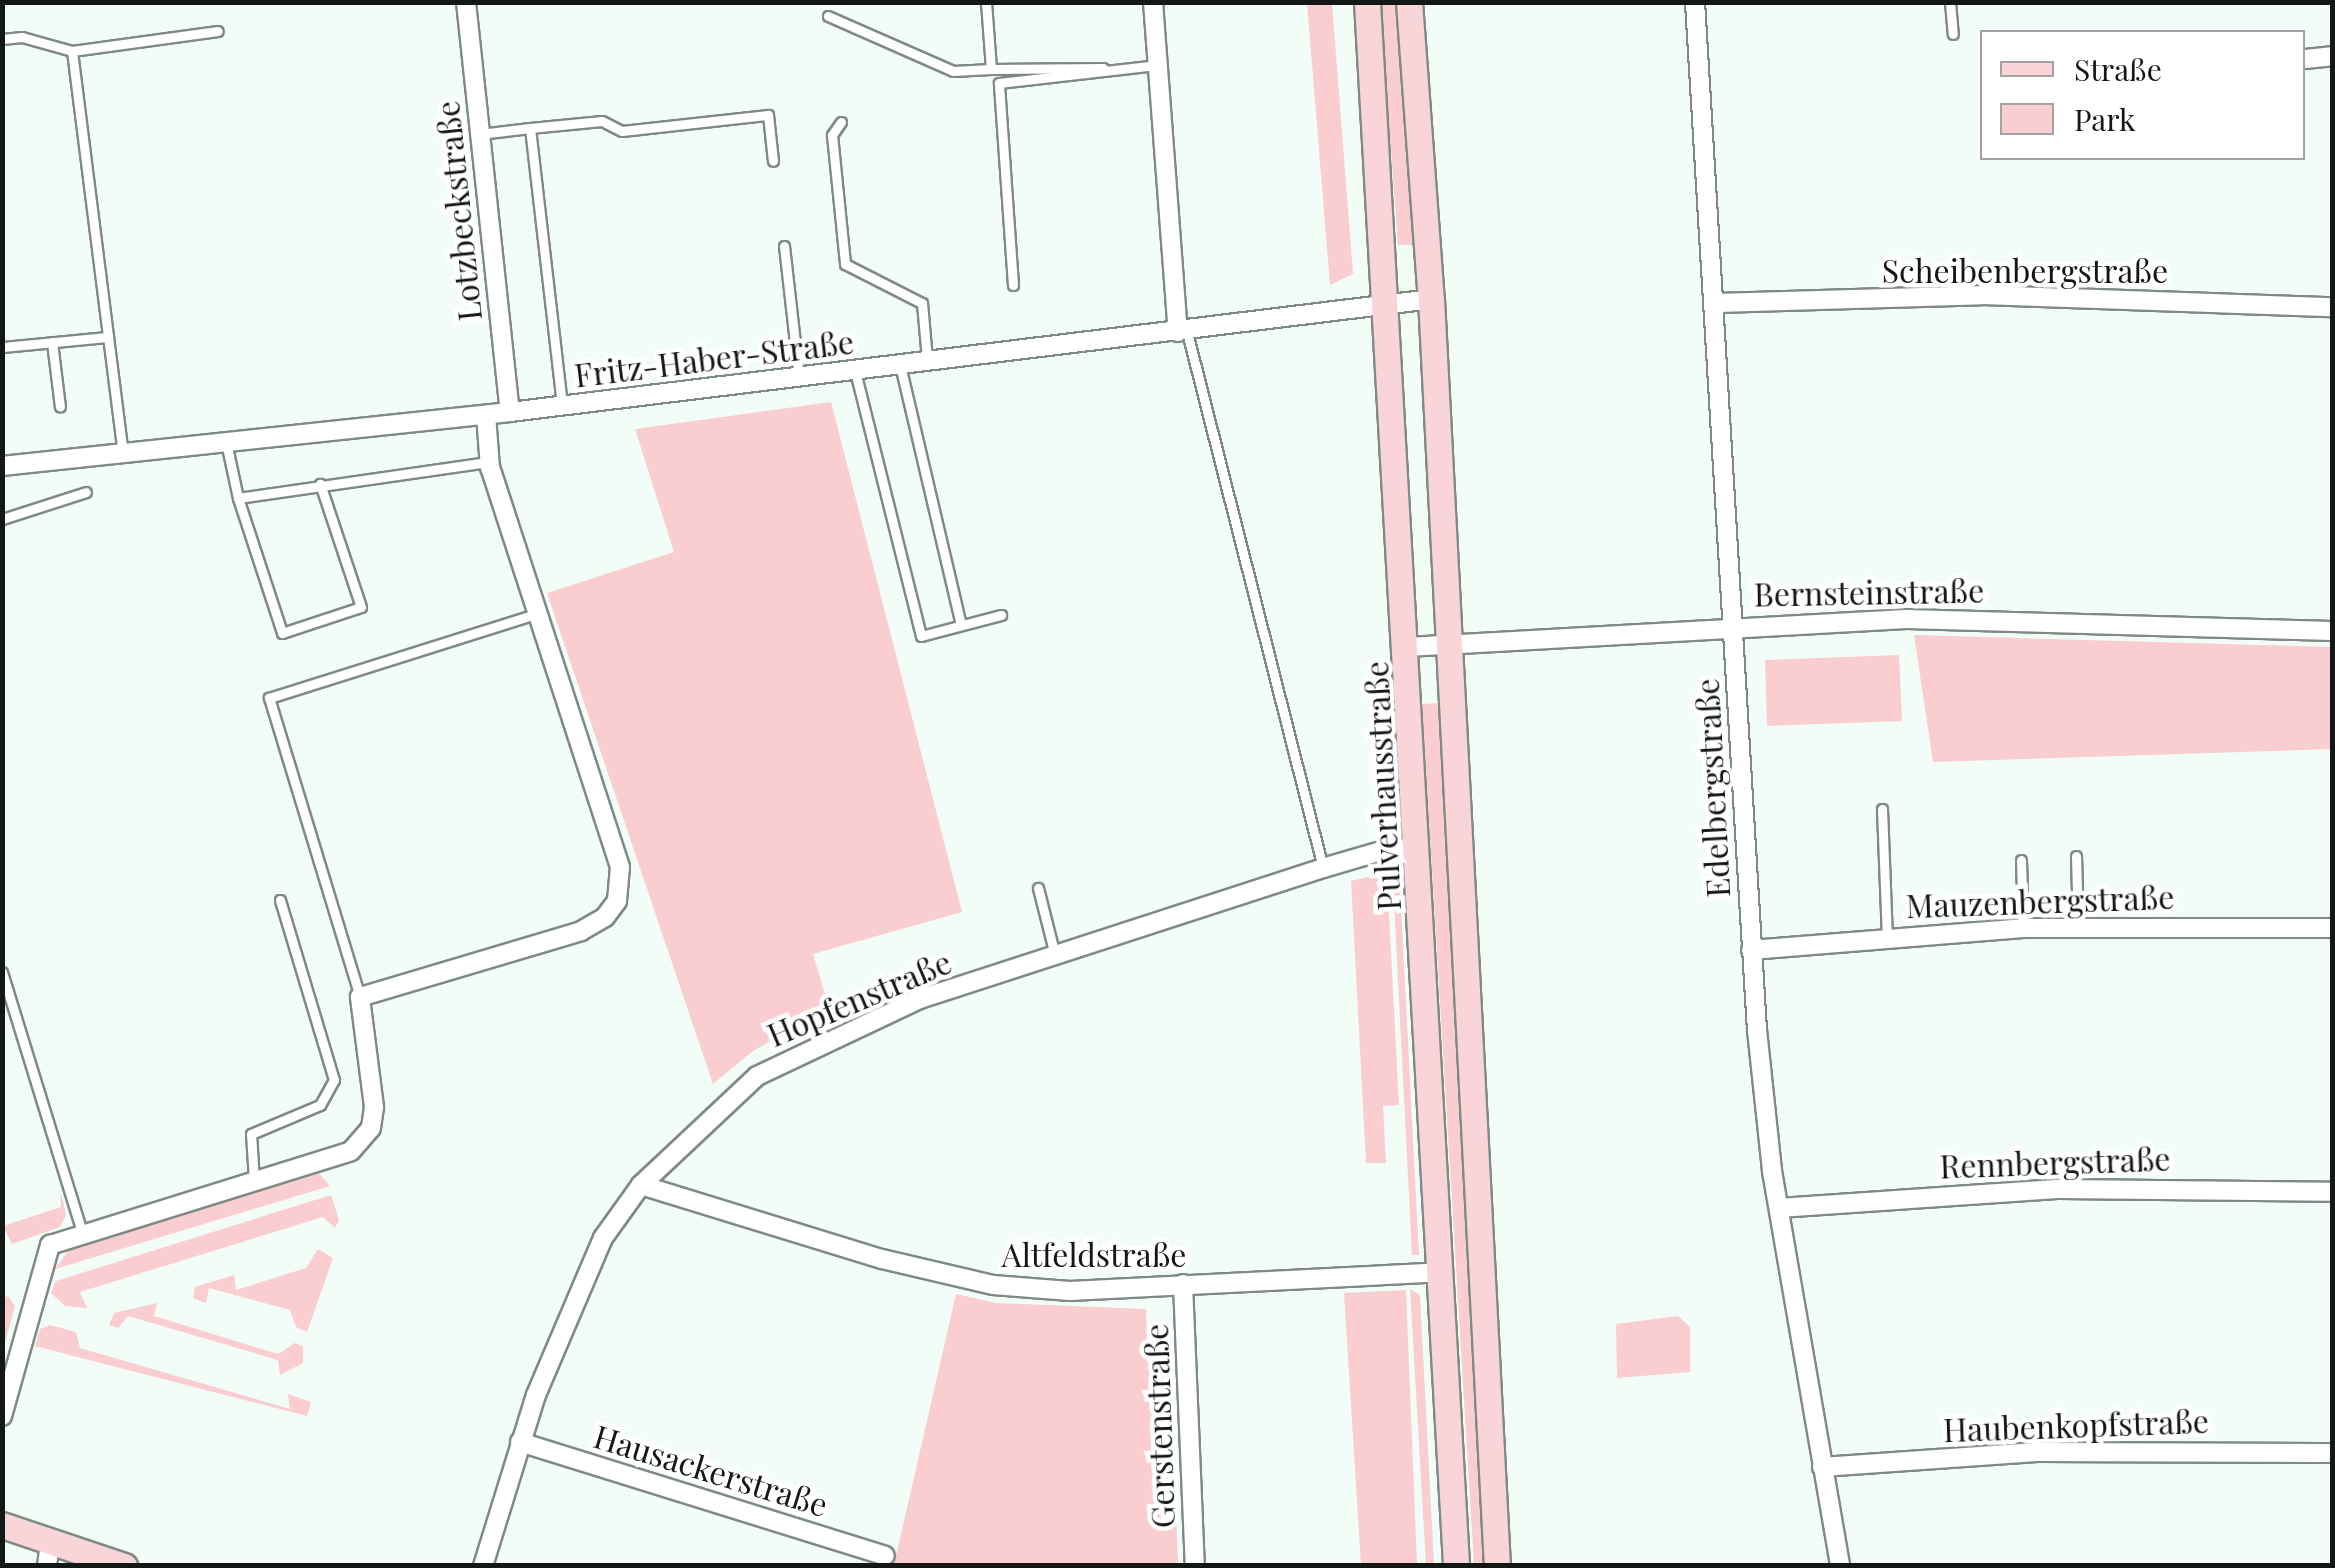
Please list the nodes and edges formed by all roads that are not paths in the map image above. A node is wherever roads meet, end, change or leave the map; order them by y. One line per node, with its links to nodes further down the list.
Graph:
1 (466, 2): 20 (street, Lotzbeckstraße)
2 (986, 2): 16 (lane)
3 (1153, 2): 15 (street)
4 (1368, 2): 25 (main road, Pulverhausstraße)
5 (1409, 2): 24 (main road)
6 (1695, 2): 26 (street, Edelbergstraße)
7 (1950, 2): 10 (lane)
8 (828, 16): 16 (lane)
9 (218, 31): 12 (lane)
10 (1953, 34)
11 (2, 39): 12 (lane)
12 (72, 51): 29 (lane)
13 (2332, 56): 14 (street)
14 (2305, 59)
15 (1158, 65): 17 (lane); 28 (street)
16 (992, 69): 17 (lane)
17 (1106, 69): 23 (lane)
18 (841, 122): 32 (lane)
19 (530, 128): 20 (lane); 21 (lane); 36 (lane)
20 (480, 134): 38 (street, Lotzbeckstraße)
21 (774, 161)
22 (784, 246): 35 (lane)
23 (1013, 285)
24 (1431, 299): 25 (street, Fritz-Haber-Straße); 53 (main road)
25 (1389, 303): 28 (street, Fritz-Haber-Straße); 54 (main road, Pulverhausstraße)
26 (1717, 304): 27 (street, Scheibenbergstraße); 51 (street, Edelbergstraße)
27 (2332, 307)
28 (1183, 332): 32 (street, Fritz-Haber-Straße); 59 (lane)
29 (108, 337): 30 (lane); 41 (lane)
30 (52, 342): 31 (lane); 37 (lane)
31 (2, 347)
32 (928, 362): 33 (street, Fritz-Haber-Straße)
33 (900, 365): 34 (street, Fritz-Haber-Straße); 50 (lane)
34 (855, 371): 35 (street, Fritz-Haber-Straße); 50 (lane)
35 (799, 378): 36 (street, Fritz-Haber-Straße)
36 (562, 406): 38 (street, Fritz-Haber-Straße)
37 (60, 407)
38 (510, 412): 39 (street, Fritz-Haber-Straße)
39 (486, 415): 40 (street, Fritz-Haber-Straße); 42 (street)
40 (226, 442): 41 (street, Fritz-Haber-Straße); 46 (lane)
41 (123, 454): 43 (street, Fritz-Haber-Straße)
42 (489, 462): 44 (lane); 48 (street)
43 (2, 466)
44 (320, 484): 46 (lane); 46 (lane)
45 (86, 492): 47 (lane)
46 (238, 498)
47 (2, 519)
48 (537, 613): 69 (street); 69 (lane)
49 (1002, 615): 50 (lane)
50 (961, 625)
51 (1734, 625): 52 (street, Bernsteinstraße); 53 (street, Bernsteinstraße); 66 (street, Edelbergstraße)
52 (2332, 631)
53 (1449, 645): 54 (street, Bernsteinstraße); 88 (main road)
54 (1407, 647): 56 (main road, Pulverhausstraße)
55 (1882, 809): 65 (lane)
56 (1419, 850): 59 (street, Hopfenstraße); 75 (main road, Pulverhausstraße)
57 (2076, 856): 62 (lane)
58 (2021, 860): 63 (lane)
59 (1323, 868): 67 (street, Hopfenstraße)
60 (1038, 888): 67 (lane)
61 (280, 900): 70 (lane)
62 (2078, 926): 63 (street, Mauzenbergstraße); 64 (street, Mauzenbergstraße)
63 (2024, 928): 65 (street, Mauzenbergstraße)
64 (2332, 928)
65 (1887, 937): 66 (street, Mauzenbergstraße)
66 (1751, 950): 73 (street, Edelbergstraße)
67 (1055, 955): 71 (street, Hopfenstraße)
68 (2, 972): 74 (lane)
69 (360, 997): 70 (street)
70 (255, 1182): 74 (street)
71 (641, 1185): 76 (street, Altfeldstraße); 78 (street, Hopfenstraße)
72 (2332, 1192): 73 (street, Rennbergstraße)
73 (1780, 1208): 80 (street, Edelbergstraße)
74 (83, 1234): 77 (street)
75 (1441, 1272): 76 (street, Altfeldstraße); 87 (main road, Pulverhausstraße)
76 (1183, 1284): 86 (street, Gerstenstraße)
77 (2, 1416)
78 (520, 1442): 83 (street, Hausackerstraße); 85 (street, Hopfenstraße)
79 (2332, 1453): 80 (street, Haubenkopfstraße)
80 (1822, 1467): 89 (street, Edelbergstraße)
81 (2, 1525): 82 (main road)
82 (48, 1553): 84 (main road)
83 (886, 1556)
84 (124, 1566)
85 (483, 1566)
86 (1195, 1566)
87 (1456, 1566)
88 (1497, 1566)
89 (1840, 1566)

